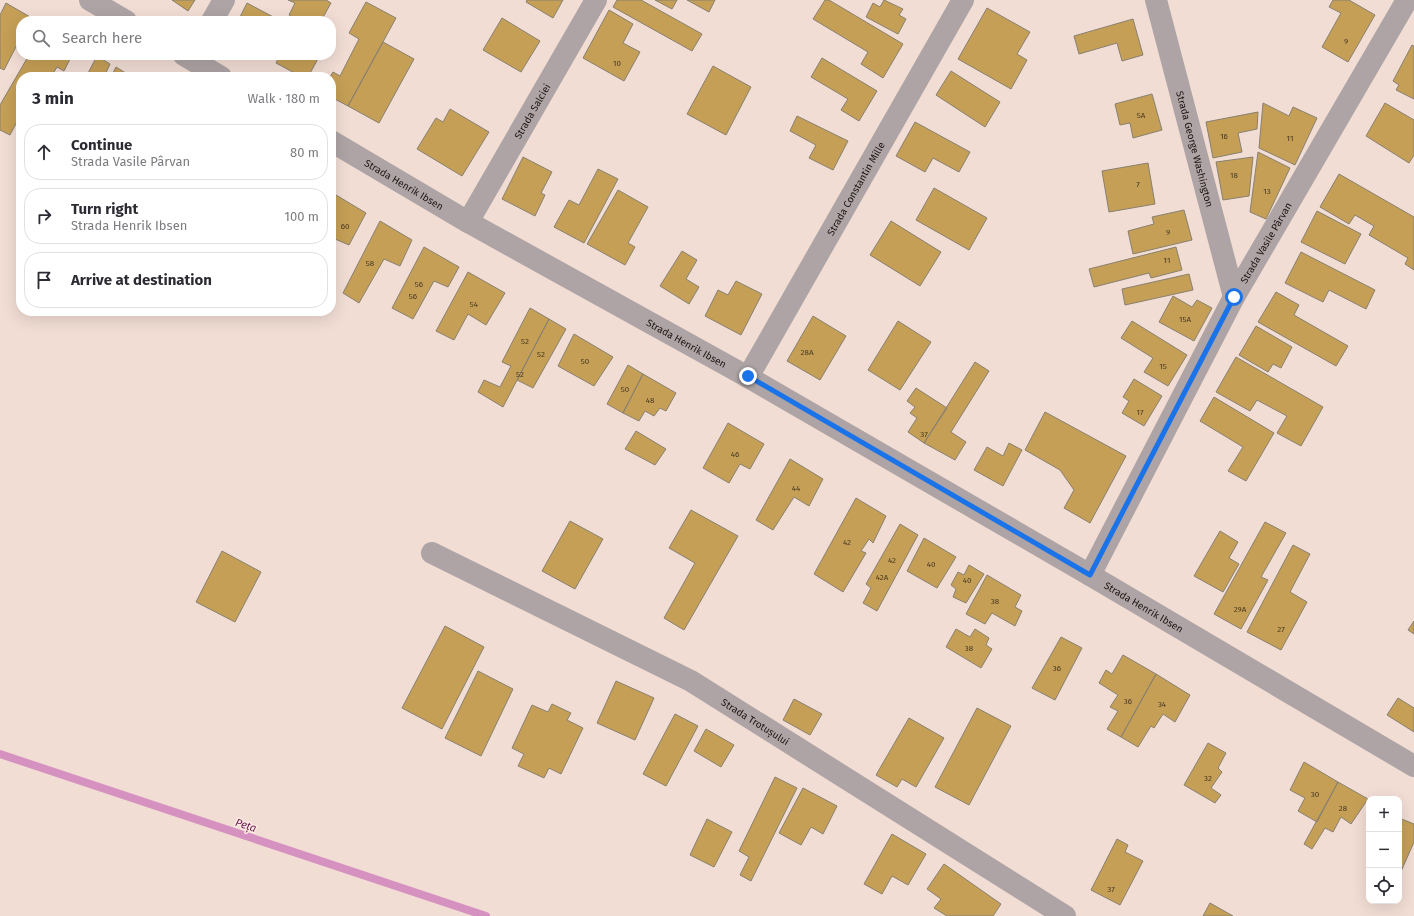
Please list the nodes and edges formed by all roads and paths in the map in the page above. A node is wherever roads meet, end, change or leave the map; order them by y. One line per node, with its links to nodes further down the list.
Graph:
1 (90, 0): 7 (street)
2 (224, 0): 8 (street)
3 (596, 0): 12 (street, Strada Salciei)
4 (963, 0): 14 (street, Strada Constantin Mille)
5 (1156, 0): 13 (street, Strada George Washington)
6 (1408, 0): 13 (street, Strada Vasile Pârvan)
7 (117, 16)
8 (215, 16)
9 (195, 60): 10 (street)
10 (214, 72)
11 (336, 144): 12 (street, Strada Henrik Ibsen)
12 (468, 222): 14 (street, Strada Henrik Ibsen)
13 (1234, 297): 16 (street, Strada Vasile Pârvan)
14 (748, 376): 16 (street, Strada Henrik Ibsen)
15 (432, 553): 18 (street, Strada Trotușului)
16 (1090, 575): 17 (street, Strada Henrik Ibsen)
17 (1414, 766)
18 (1064, 916)

